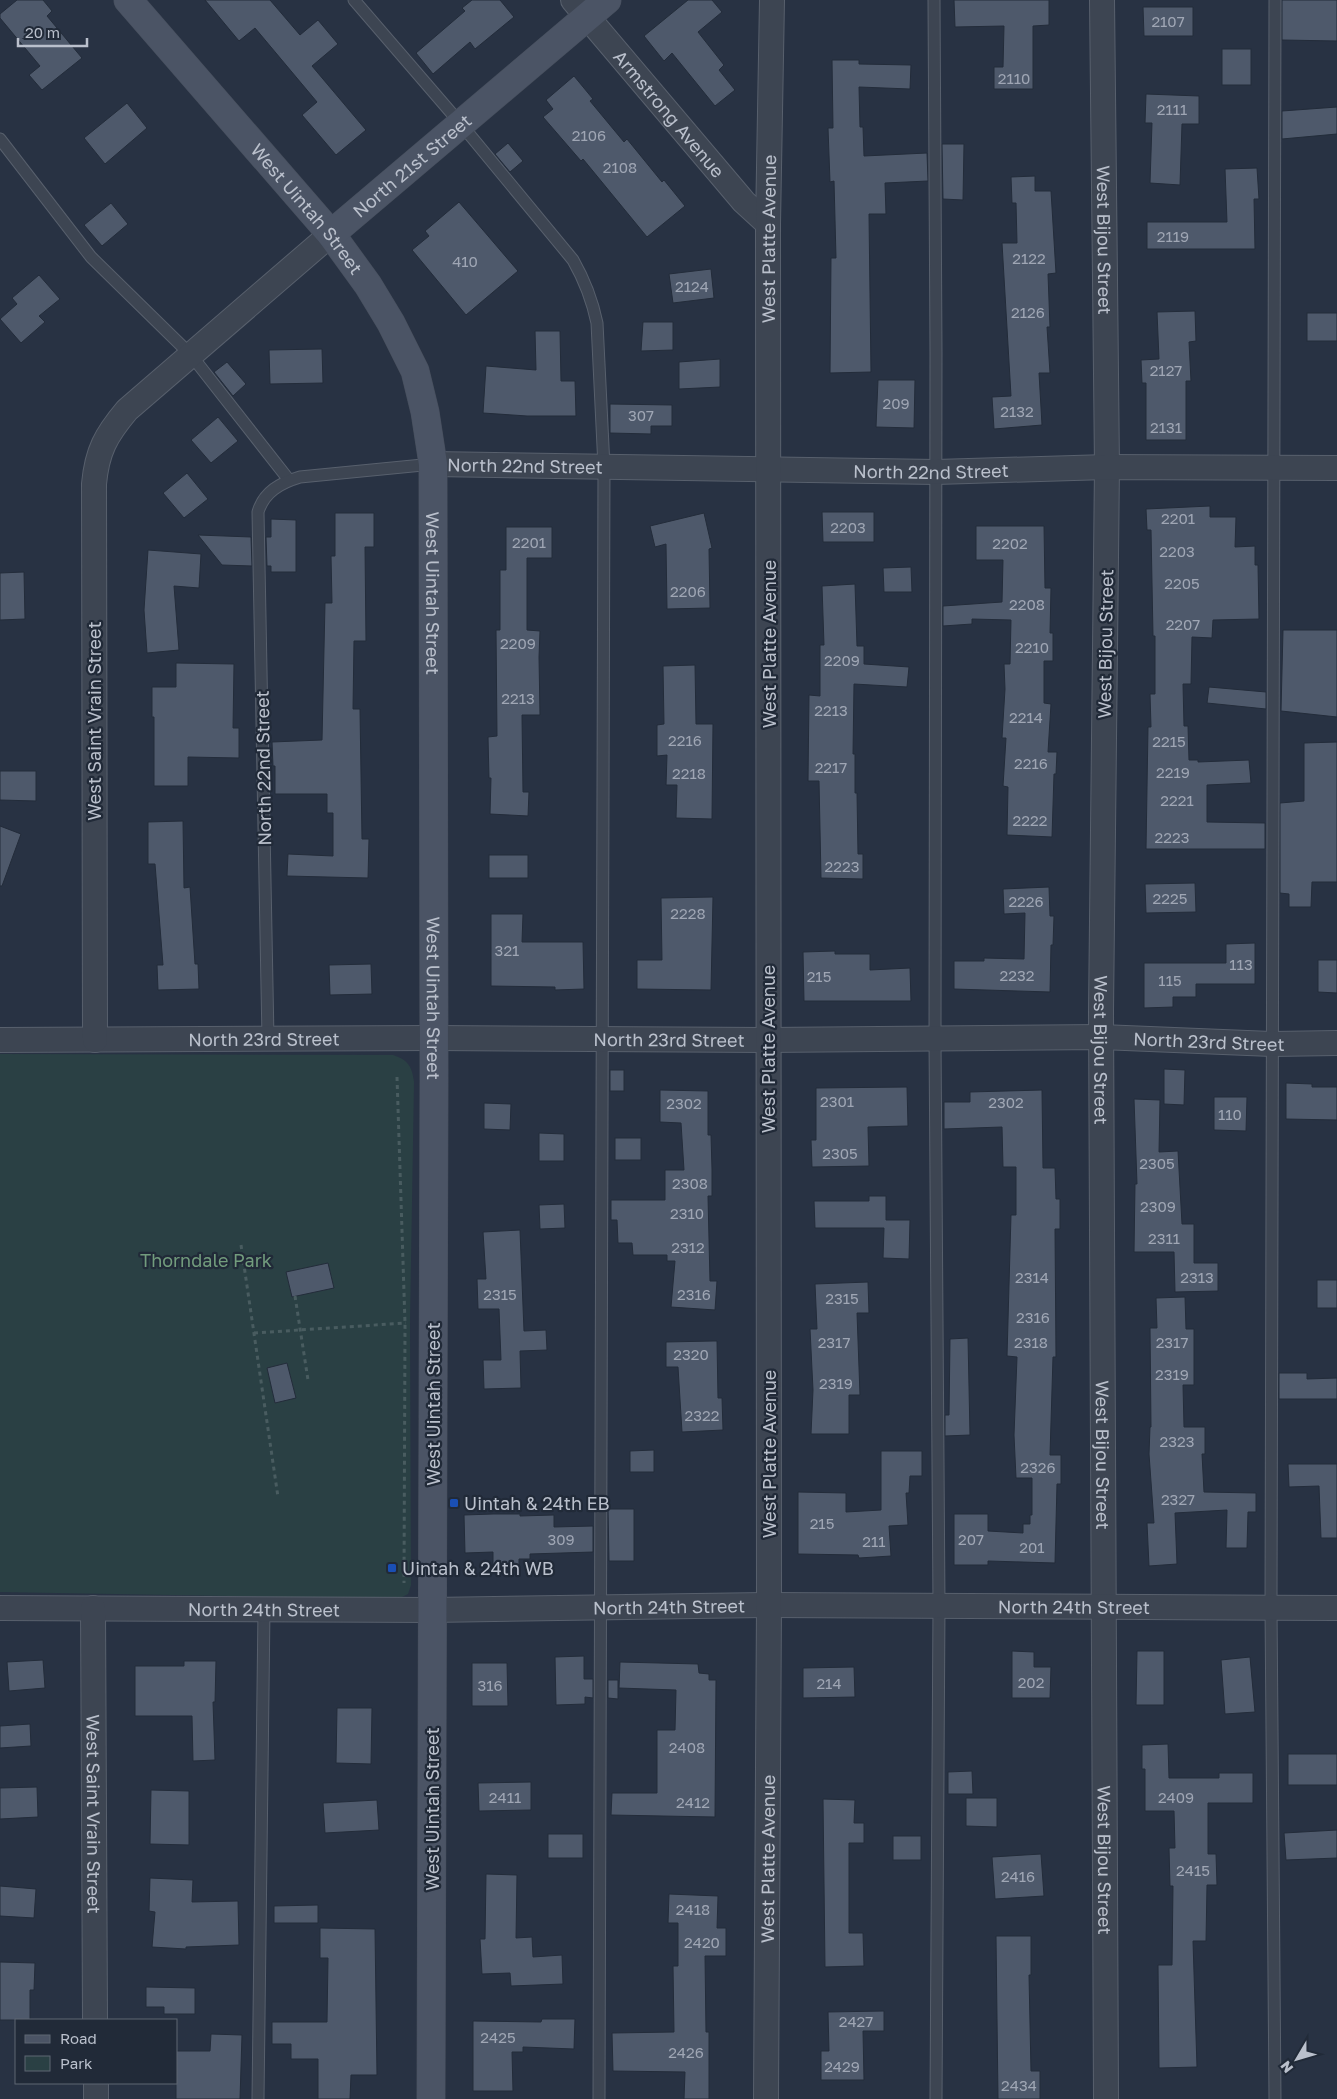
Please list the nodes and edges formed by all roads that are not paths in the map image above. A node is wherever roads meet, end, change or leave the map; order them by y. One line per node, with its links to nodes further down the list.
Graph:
1 (128, 0): 11 (main road, West Uintah Street)
2 (354, 0): 8 (lane)
3 (772, 0): 10 (street, West Platte Avenue)
4 (934, 0): 20 (lane)
5 (1102, 0): 16 (street, West Bijou Street)
6 (1275, 0): 17 (lane)
7 (589, 6): 8 (main road, North 21st Street); 10 (street, Armstrong Avenue)
8 (460, 124): 11 (main road, North 21st Street); 15 (lane)
9 (0, 139): 12 (lane)
10 (768, 224): 19 (street, West Platte Avenue)
11 (331, 234): 12 (street, North 21st Street); 14 (main road, West Uintah Street)
12 (191, 355): 13 (street, North 21st Street); 21 (lane)
13 (127, 410): 28 (street, West Saint Vrain Street)
14 (433, 464): 15 (street, North 22nd Street); 21 (lane, North 22nd Street); 23 (main road, West Uintah Street)
15 (604, 467): 19 (street, North 22nd Street); 25 (lane)
16 (1107, 467): 17 (street, North 22nd Street); 20 (street, North 22nd Street); 22 (street, West Bijou Street)
17 (1274, 468): 18 (street, North 22nd Street); 31 (lane)
18 (1337, 468)
19 (769, 470): 20 (street, North 22nd Street); 29 (street, West Platte Avenue)
20 (936, 472): 26 (lane)
21 (289, 480): 24 (lane, North 22nd Street)
22 (1101, 1037): 26 (street, North 23rd Street); 31 (street, North 23rd Street); 34 (street, West Bijou Street)
23 (434, 1038): 24 (street, North 23rd Street); 25 (street, North 23rd Street); 41 (main road, West Uintah Street)
24 (268, 1039): 28 (street, North 23rd Street)
25 (603, 1039): 29 (street, North 23rd Street); 35 (lane)
26 (935, 1039): 29 (street, North 23rd Street); 33 (lane)
27 (0, 1040): 28 (street, North 23rd Street)
28 (95, 1040)
29 (768, 1040): 32 (street, West Platte Avenue)
30 (1337, 1043): 31 (street, North 23rd Street)
31 (1272, 1044): 36 (lane)
32 (769, 1605): 33 (street, North 24th Street); 35 (street, North 24th Street); 48 (street, West Platte Avenue)
33 (939, 1605): 34 (street, North 24th Street); 49 (lane)
34 (1104, 1606): 36 (street, North 24th Street); 50 (street, West Bijou Street)
35 (600, 1607): 41 (street, North 24th Street); 47 (lane)
36 (1271, 1607): 40 (street, North 24th Street); 51 (lane)
37 (0, 1608): 38 (street, North 24th Street)
38 (93, 1608): 39 (street, North 24th Street); 42 (street, West Saint Vrain Street)
39 (264, 1608): 41 (street, North 24th Street); 45 (lane)
40 (1337, 1608)
41 (432, 1610): 46 (main road, West Uintah Street)
42 (95, 2019)
43 (96, 2084): 44 (street)
44 (96, 2099)
45 (258, 2099)
46 (431, 2099)
47 (599, 2099)
48 (766, 2099)
49 (936, 2099)
50 (1106, 2099)
51 (1275, 2099)

